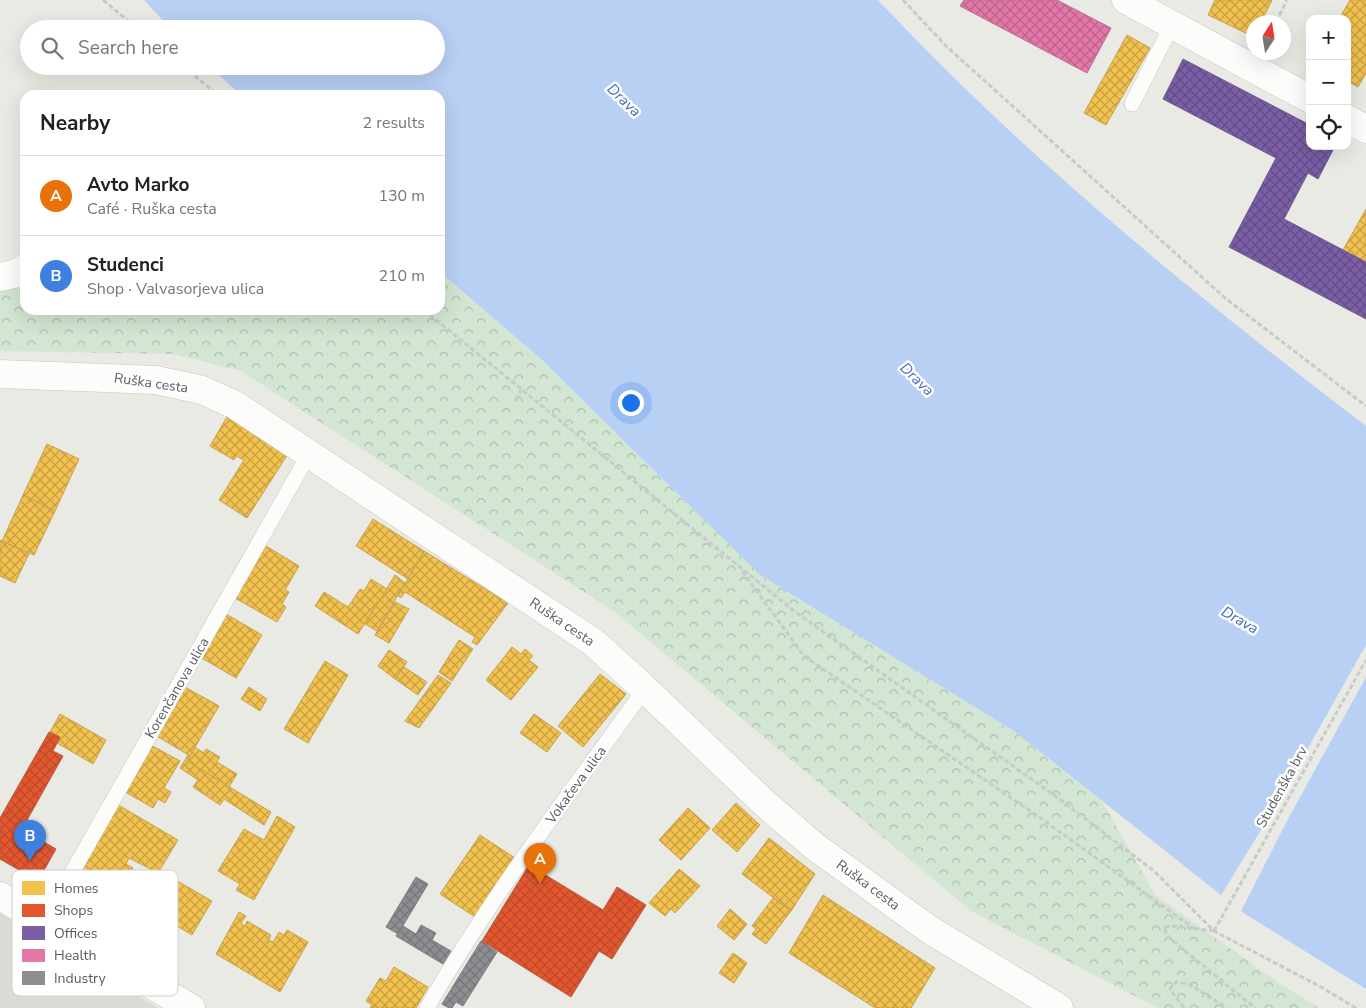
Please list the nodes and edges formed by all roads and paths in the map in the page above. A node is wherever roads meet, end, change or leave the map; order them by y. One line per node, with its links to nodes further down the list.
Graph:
1 (103, 0): 6 (path)
2 (903, 0): 20 (path)
3 (1126, 0): 7 (street)
4 (1287, 0): 5 (path)
5 (1280, 15)
6 (127, 20)
7 (1172, 25): 10 (street); 11 (lane)
8 (194, 75): 9 (path)
9 (212, 90)
10 (1306, 97)
11 (1132, 104)
12 (1351, 121): 13 (street)
13 (1366, 129)
14 (20, 271): 15 (street)
15 (0, 277)
16 (430, 315): 18 (path)
17 (0, 374): 21 (street, Ruška cesta)
18 (521, 390): 19 (path); 22 (path)
19 (516, 400)
20 (1366, 406)
21 (309, 454): 24 (street, Ruška cesta); 25 (lane, Korenčanova ulica)
22 (738, 566): 28 (path); 29 (path)
23 (1366, 660): 29 (path, Studenška brv)
24 (645, 689): 32 (lane, Vokačeva ulica); 33 (street, Ruška cesta)
25 (73, 870)
26 (0, 896): 27 (street)
27 (12, 903)
28 (1196, 930): 29 (path); 36 (path)
29 (1214, 932): 37 (path)
30 (170, 996): 31 (street)
31 (191, 1008)
32 (427, 1008)
33 (1059, 1008)
34 (1184, 1008): 35 (path)
35 (1228, 1008)
36 (1255, 1008)
37 (1356, 1008)

